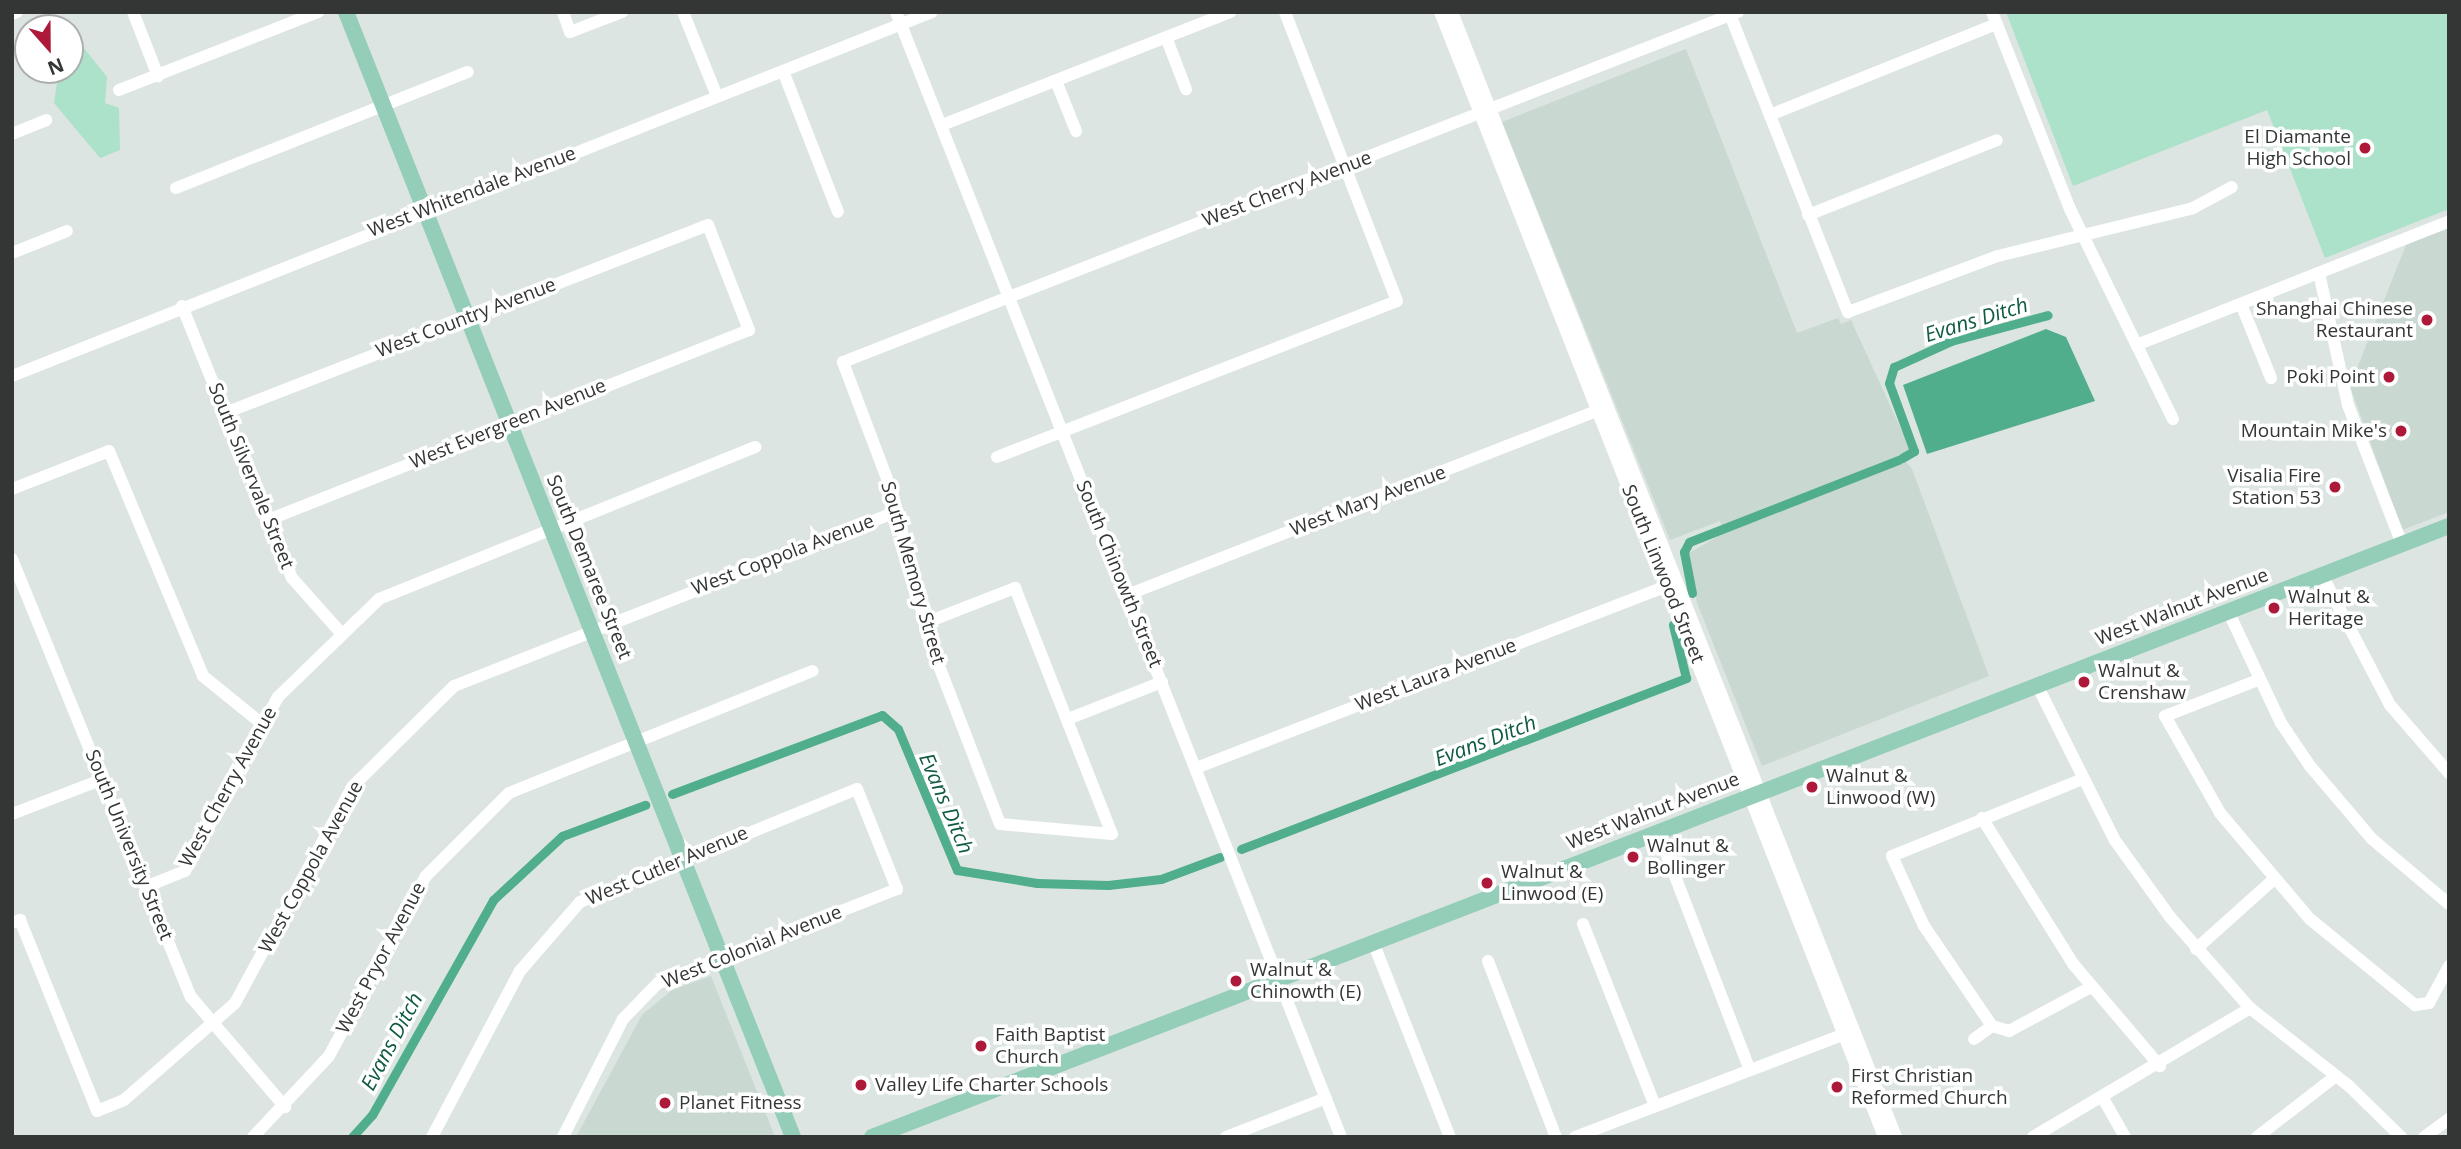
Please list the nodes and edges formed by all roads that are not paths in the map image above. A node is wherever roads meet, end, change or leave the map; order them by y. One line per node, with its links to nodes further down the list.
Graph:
1 (17, 12): 14 (street)
2 (133, 12): 20 (street)
3 (318, 12): 20 (street)
4 (346, 12): 25 (main road, South Demaree Street)
5 (563, 12): 6 (street)
6 (622, 12)
7 (683, 12): 24 (street)
8 (932, 12): 15 (street, West Whitendale Avenue)
9 (1231, 12): 17 (street)
10 (1285, 12): 33 (street)
11 (1440, 12): 26 (street, South Linwood Street)
12 (1452, 12): 26 (street, South Linwood Street)
13 (1732, 13): 26 (street, West Cherry Avenue); 27 (street)
14 (12, 14)
15 (899, 18): 18 (street, West Whitendale Avenue); 29 (street, South Chinowth Street)
16 (1994, 18): 27 (street); 41 (street)
17 (1166, 37): 21 (street); 22 (street)
18 (783, 71): 24 (street, West Whitendale Avenue); 37 (street)
19 (468, 72): 25 (street)
20 (158, 76): 23 (street)
21 (1056, 81): 29 (street); 30 (street)
22 (1186, 89)
23 (119, 90)
24 (717, 96): 36 (street, West Whitendale Avenue)
25 (383, 106): 35 (street); 36 (main road, South Demaree Street)
26 (1485, 112): 33 (street, West Cherry Avenue); 53 (street, South Linwood Street)
27 (1770, 115): 38 (street)
28 (46, 120): 31 (street)
29 (942, 125): 44 (street, South Chinowth Street)
30 (1076, 131)
31 (12, 134)
32 (1997, 140): 38 (street)
33 (1347, 166): 44 (street, West Cherry Avenue); 57 (street)
34 (2232, 187): 41 (street)
35 (176, 188)
36 (424, 210): 46 (street, West Whitendale Avenue); 47 (main road, South Demaree Street)
37 (838, 212)
38 (1808, 215): 41 (street)
39 (2449, 221): 43 (street)
40 (67, 231): 42 (street)
41 (2084, 238): 49 (street)
42 (12, 253)
43 (2319, 273): 45 (street); 65 (street)
44 (1009, 297): 50 (street, West Cherry Avenue); 57 (street, South Chinowth Street)
45 (2241, 304): 49 (street); 52 (street)
46 (182, 306): 51 (street, West Whitendale Avenue); 54 (street, South Silvervale Street)
47 (467, 317): 48 (street, West Country Avenue); 54 (street, West Country Avenue); 56 (main road, South Demaree Street)
48 (749, 330): 56 (street, West Evergreen Avenue)
49 (2139, 344): 55 (street)
50 (843, 362): 61 (street, South Memory Street)
51 (12, 376)
52 (2270, 378)
53 (1603, 408): 68 (street, South Linwood Street); 69 (street, West Mary Avenue)
54 (225, 413): 62 (street, South Silvervale Street)
55 (2173, 419)
56 (509, 422): 62 (street, West Evergreen Avenue); 64 (main road, South Demaree Street)
57 (1063, 432): 59 (street); 69 (street, South Chinowth Street)
58 (755, 447): 64 (street, West Cherry Avenue)
59 (996, 457)
60 (12, 489): 79 (street)
61 (898, 511): 71 (street, South Memory Street); 72 (street, West Coppola Avenue)
62 (268, 520): 73 (street, South Silvervale Street)
63 (2449, 526): 65 (main road, West Walnut Avenue)
64 (550, 527): 72 (main road, South Demaree Street); 73 (street, West Cherry Avenue)
65 (2402, 544): 67 (main road, West Walnut Avenue)
66 (12, 559): 83 (street, South University Street)
67 (2322, 575): 70 (main road, West Walnut Avenue); 82 (street)
68 (1672, 584): 81 (street, West Laura Avenue); 85 (street, South Linwood Street)
69 (1127, 595): 76 (street, South Chinowth Street)
70 (2228, 611): 75 (street); 77 (main road, West Walnut Avenue)
71 (925, 623): 78 (street); 78 (street, South Memory Street)
72 (591, 629): 80 (main road, South Demaree Street); 104 (street, West Coppola Avenue)
73 (341, 633): 79 (street, West Cherry Avenue)
74 (812, 671): 80 (street, West Pryor Avenue)
75 (2258, 680): 90 (street); 93 (street)
76 (1162, 682): 78 (street); 81 (street, South Chinowth Street)
77 (2037, 685): 84 (street); 85 (main road, West Walnut Avenue)
78 (1068, 719)
79 (262, 724): 91 (street, West Cherry Avenue)
80 (635, 740): 89 (main road, South Demaree Street); 114 (street, West Pryor Avenue)
81 (1196, 768): 101 (street, South Chinowth Street)
82 (2449, 773)
83 (103, 779): 86 (street); 91 (street, South University Street)
84 (2080, 780): 87 (street); 97 (street)
85 (1756, 794): 88 (main road, West Walnut Avenue); 106 (street, South Linwood Street)
86 (12, 814)
87 (1982, 818): 102 (street); 105 (street)
88 (1658, 832): 96 (main road, West Walnut Avenue); 109 (street)
89 (682, 858): 92 (street, West Cutler Avenue); 98 (main road, South Demaree Street); 117 (street, West Cutler Avenue)
90 (2273, 880): 97 (street); 100 (street)
91 (145, 887): 104 (street, South University Street)
92 (897, 889): 98 (street, West Colonial Avenue)
93 (2449, 904)
94 (16, 922): 104 (street, West Coppola Avenue)
95 (1583, 924): 113 (street)
96 (1373, 942): 101 (main road, West Walnut Avenue); 123 (street)
97 (2196, 949): 103 (street)
98 (721, 957): 118 (street, West Colonial Avenue); 119 (main road, South Demaree Street)
99 (1489, 961): 124 (street)
100 (2449, 966)
101 (1279, 978): 111 (street, South Chinowth Street); 120 (main road, West Walnut Avenue)
102 (2091, 987): 105 (street); 108 (street)
103 (2250, 1008): 108 (street); 110 (street)
104 (212, 1026): 114 (street, South University Street)
105 (1992, 1026): 107 (street)
106 (1849, 1032): 109 (street); 126 (street, South Linwood Street); 127 (street, South Linwood Street)
107 (1973, 1039)
108 (2160, 1066): 112 (street)
109 (1750, 1070): 113 (street)
110 (2336, 1076): 130 (street); 131 (street)
111 (1326, 1098): 121 (street); 122 (street, South Chinowth Street)
112 (2104, 1100): 128 (street); 129 (street)
113 (1655, 1106): 125 (street)
114 (285, 1107): 116 (street, West Pryor Avenue)
115 (2449, 1119): 132 (street)
116 (253, 1137)
117 (432, 1137)
118 (564, 1137)
119 (793, 1137)
120 (872, 1137)
121 (1226, 1137)
122 (1341, 1137)
123 (1450, 1137)
124 (1556, 1137)
125 (1575, 1137)
126 (1884, 1137)
127 (1896, 1137)
128 (2032, 1137)
129 (2125, 1137)
130 (2257, 1137)
131 (2401, 1137)
132 (2424, 1137)

